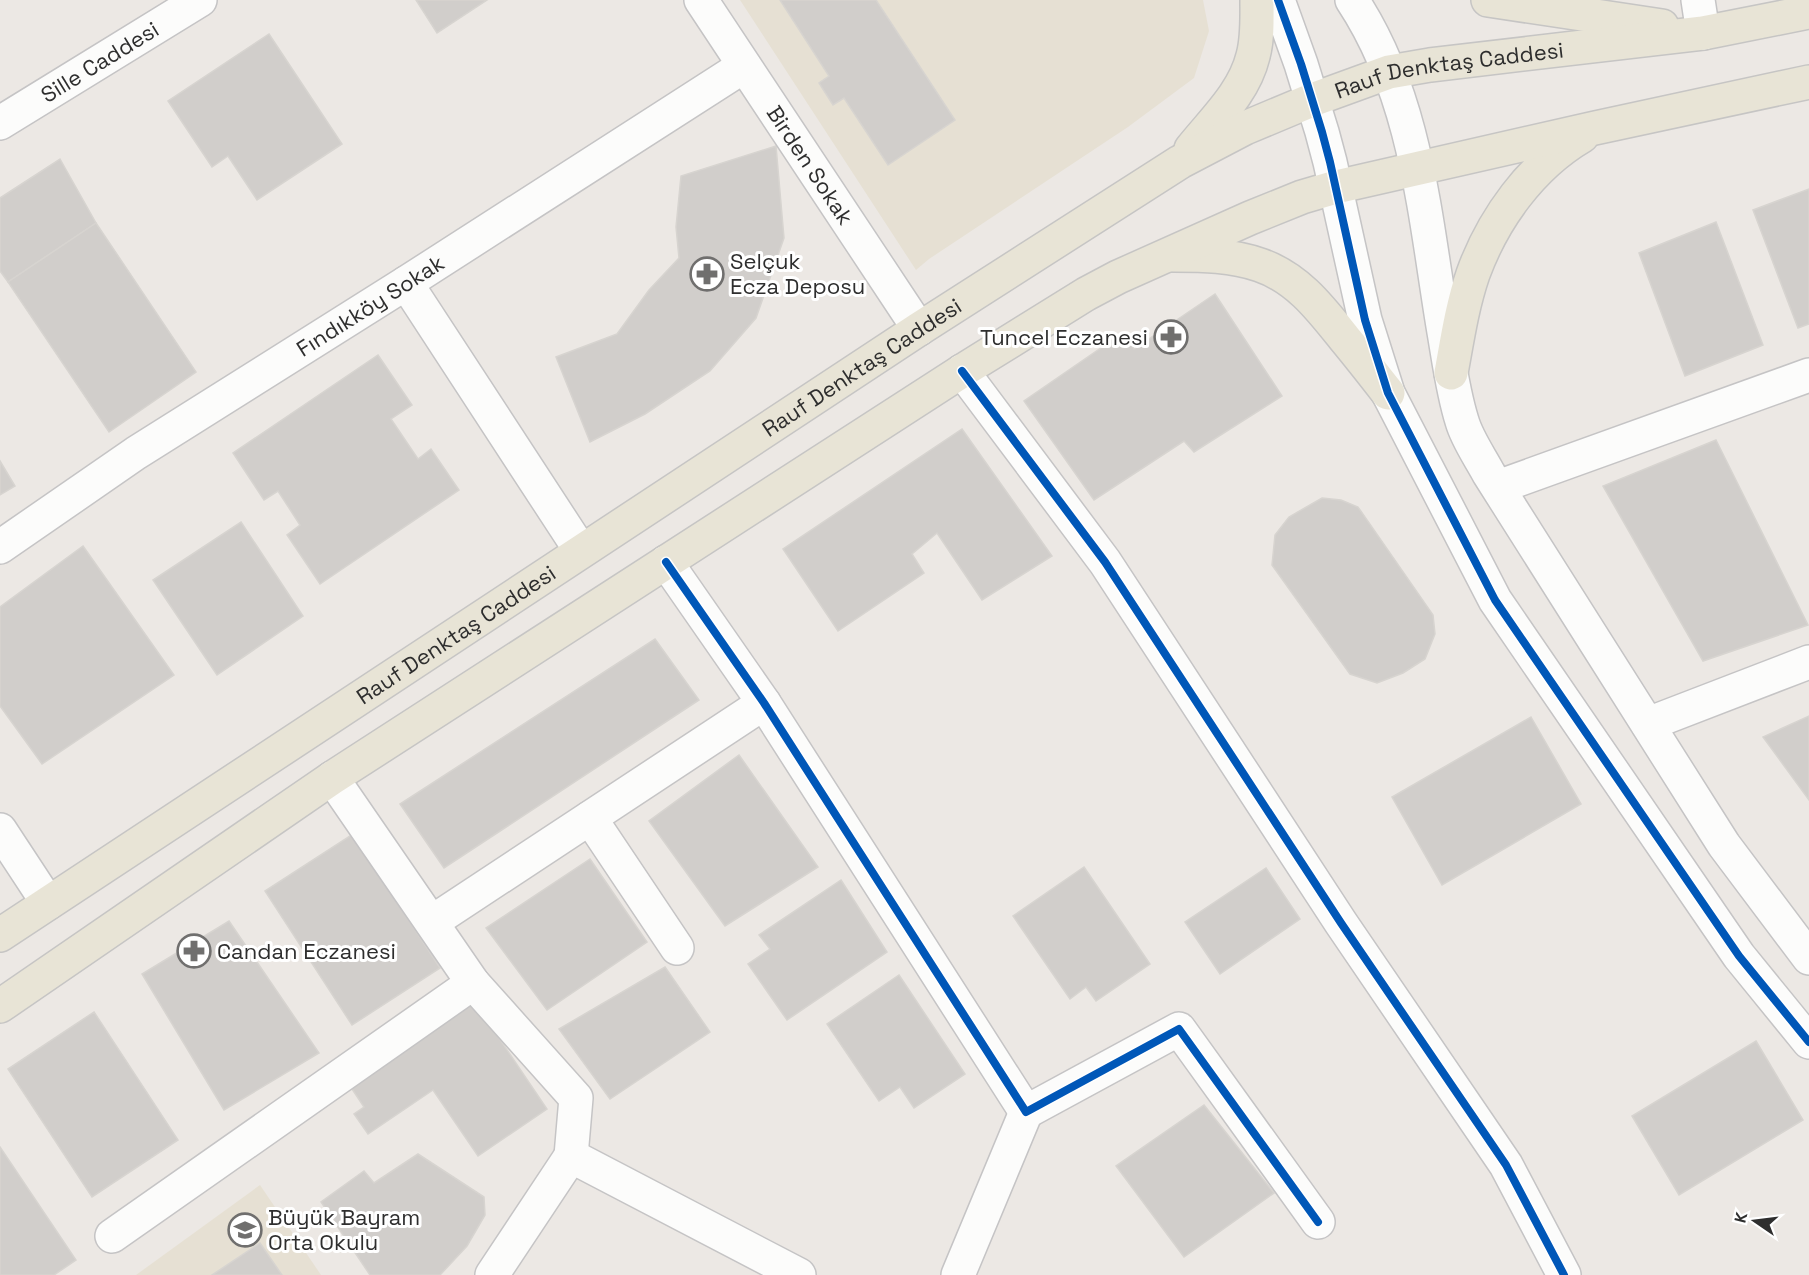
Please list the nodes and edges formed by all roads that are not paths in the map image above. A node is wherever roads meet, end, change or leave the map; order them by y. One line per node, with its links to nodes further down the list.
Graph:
1 (200, 0): 14 (street, Sille Caddesi)
2 (701, 0): 10 (street, Birden Sokak)
3 (1257, 0): 16 (main road)
4 (1278, 0): 13 (street)
5 (1352, 0): 11 (street)
6 (1488, 0): 9 (main road)
7 (1698, 0): 9 (street)
8 (1809, 12): 9 (main road, Rauf Denktaş Caddesi)
9 (1703, 33): 11 (main road, Rauf Denktaş Caddesi)
10 (744, 66): 20 (street, Fındıkköy Sokak); 21 (street, Birden Sokak)
11 (1389, 72): 13 (main road, Rauf Denktaş Caddesi); 17 (street)
12 (1809, 82): 15 (main road)
13 (1312, 100): 16 (main road, Rauf Denktaş Caddesi); 18 (street)
14 (0, 123)
15 (1595, 128): 17 (main road); 23 (main road)
16 (1180, 162): 21 (main road, Rauf Denktaş Caddesi)
17 (1417, 168): 18 (main road); 23 (street)
18 (1336, 187): 19 (main road); 25 (street)
19 (1165, 255): 22 (main road); 25 (main road)
20 (406, 283): 27 (street, Fındıkköy Sokak); 28 (street)
21 (919, 329): 28 (main road, Rauf Denktaş Caddesi)
22 (962, 371): 29 (main road); 51 (street)
23 (1451, 373): 26 (street)
24 (1809, 375): 26 (street)
25 (1388, 393): 43 (street)
26 (1498, 488): 32 (street)
27 (0, 547)
28 (581, 551): 36 (main road, Rauf Denktaş Caddesi)
29 (666, 562): 31 (street); 33 (main road)
30 (1809, 662): 32 (street)
31 (764, 703): 34 (street); 44 (street)
32 (1648, 724): 40 (street)
33 (332, 778): 37 (street); 42 (main road)
34 (590, 818): 37 (street); 39 (street)
35 (0, 830): 36 (street)
36 (48, 903): 38 (main road, Rauf Denktaş Caddesi)
37 (432, 922): 41 (street)
38 (0, 935)
39 (677, 948)
40 (1809, 958)
41 (473, 983): 45 (street); 47 (street)
42 (0, 1006)
43 (1809, 1042)
44 (1026, 1112): 46 (street); 50 (street)
45 (571, 1156): 48 (street); 49 (street)
46 (1318, 1222)
47 (112, 1236)
48 (492, 1275)
49 (800, 1275)
50 (958, 1275)
51 (1564, 1275)

